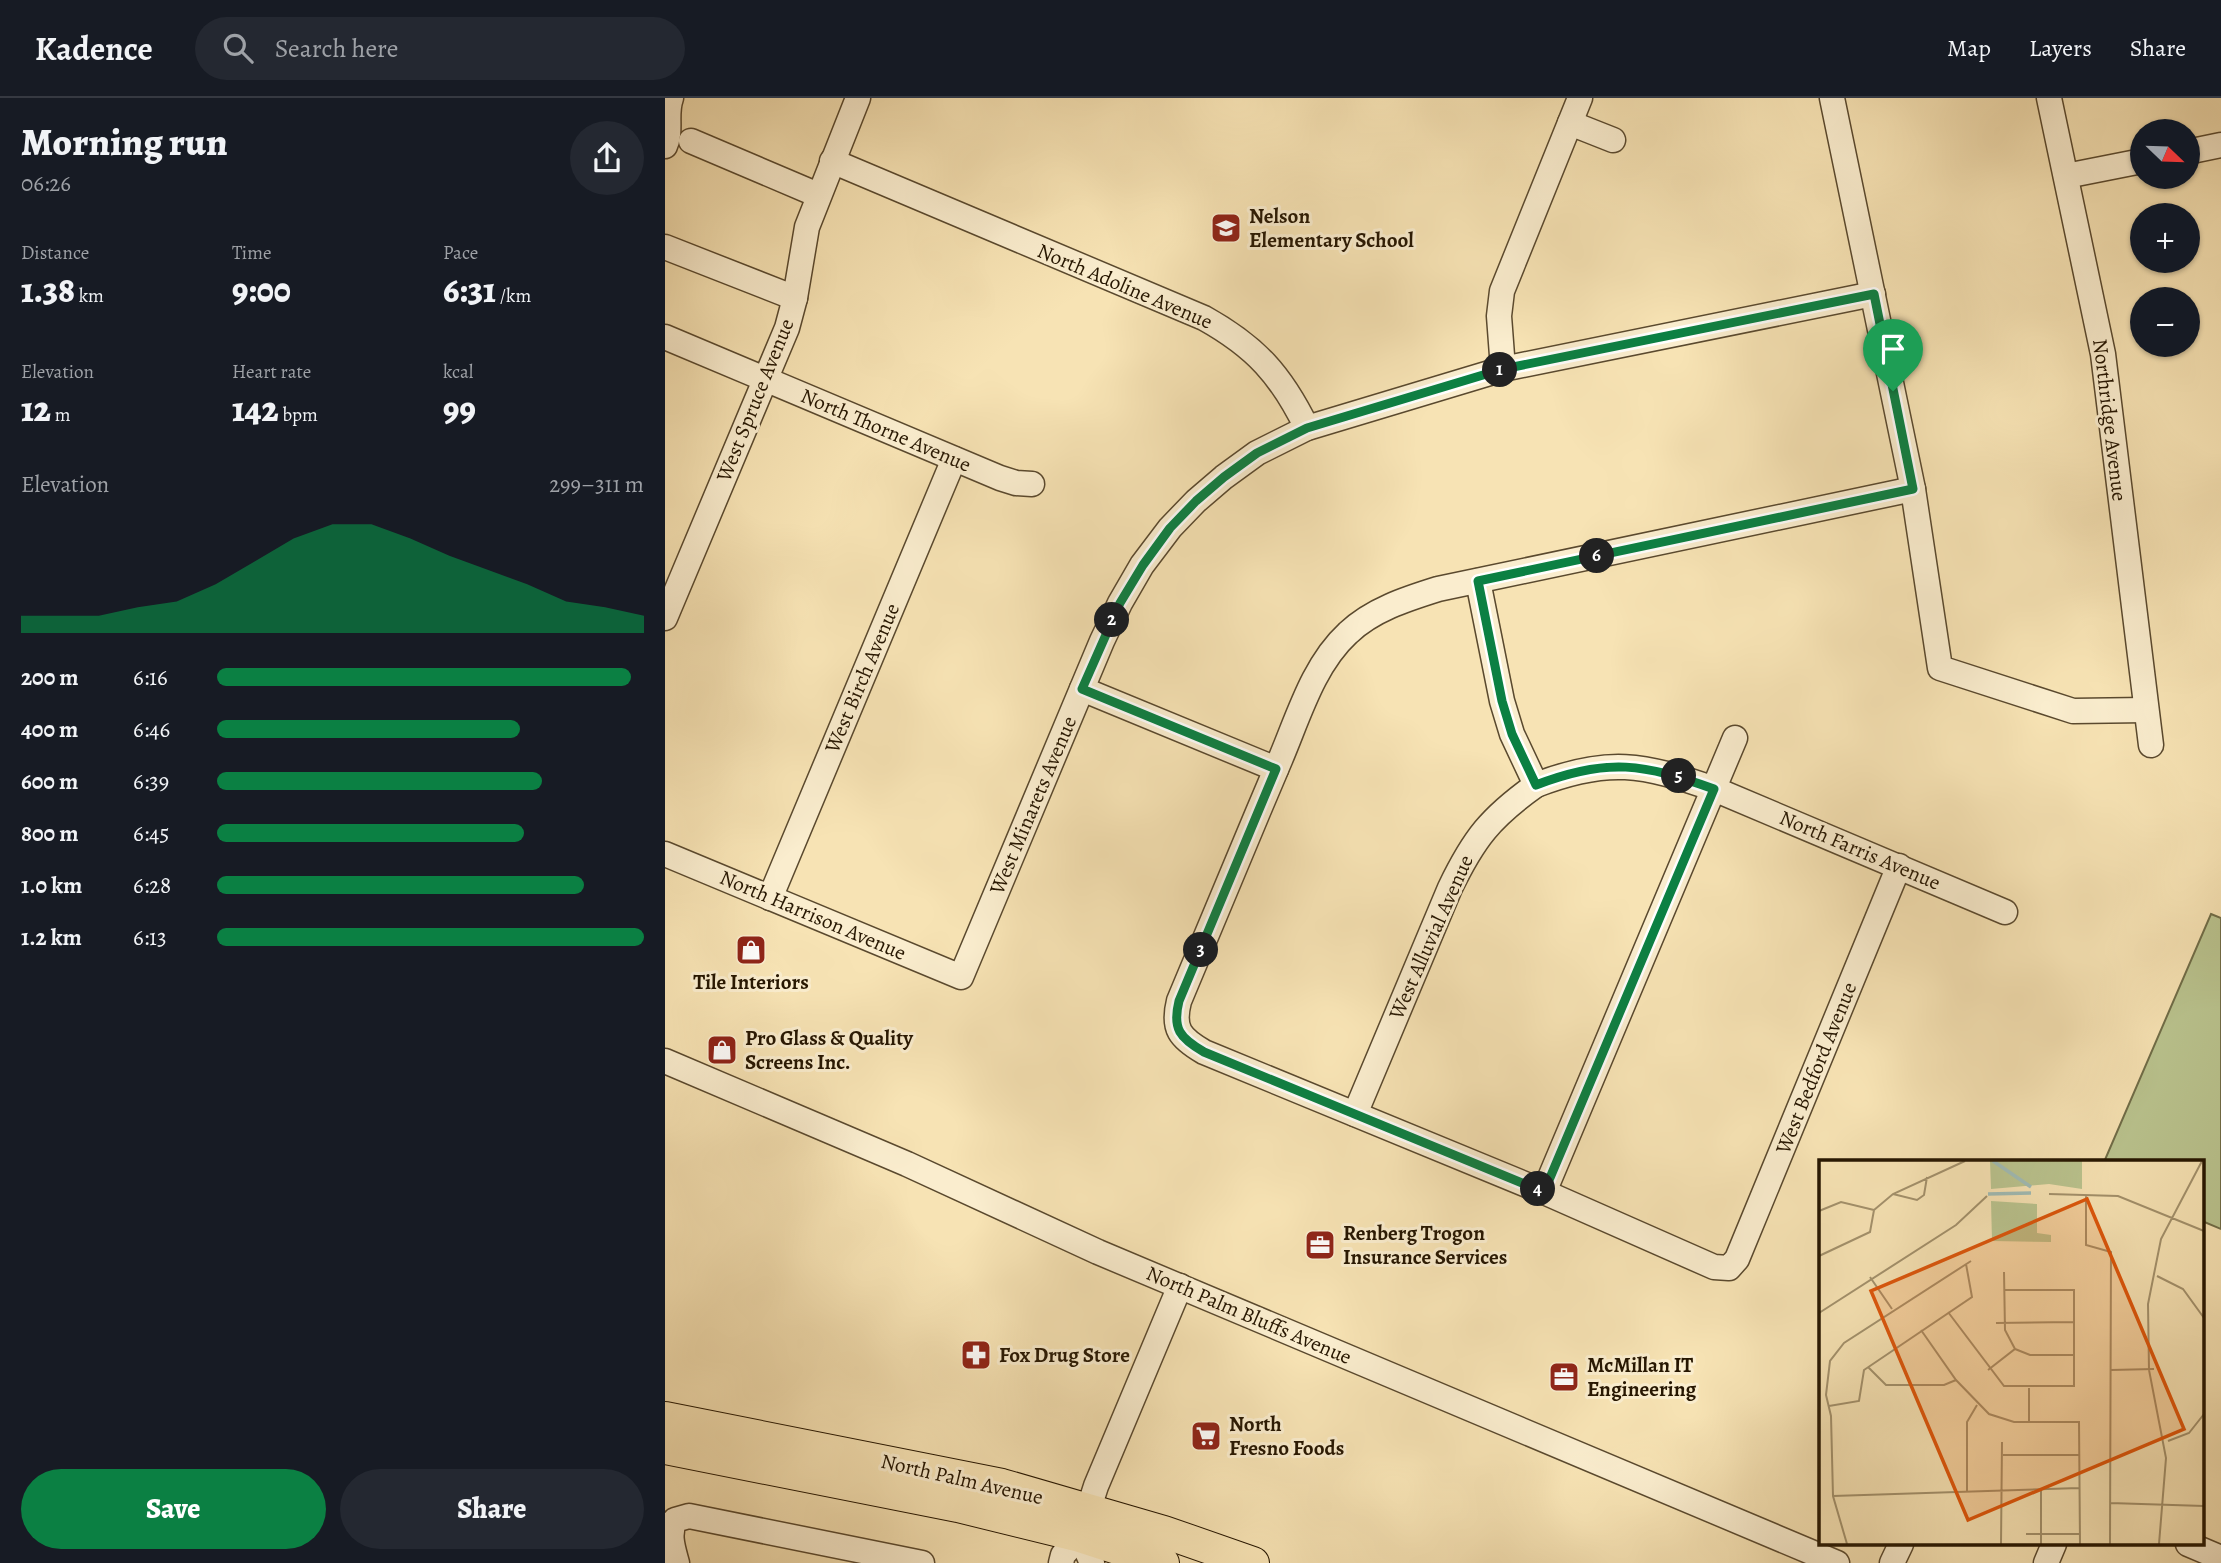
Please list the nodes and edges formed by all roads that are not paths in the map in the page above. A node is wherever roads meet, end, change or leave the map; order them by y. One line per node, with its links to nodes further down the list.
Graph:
1 (671, 98): 10 (street)
2 (858, 98): 12 (street, West Spruce Avenue)
3 (1580, 98): 6 (street)
4 (1832, 98): 17 (street)
5 (2049, 98): 14 (street, Northridge Avenue)
6 (1570, 123): 7 (street); 20 (street)
7 (1613, 140)
8 (691, 141): 15 (street)
9 (2221, 145): 11 (street)
10 (665, 146)
11 (2200, 149)
12 (832, 161): 15 (street, West Spruce Avenue); 22 (street, North Adoline Avenue)
13 (2130, 163): 14 (street)
14 (2066, 176): 29 (street, Northridge Avenue)
15 (818, 195): 18 (street, West Spruce Avenue)
16 (665, 247): 18 (street)
17 (1874, 294): 20 (street); 25 (street)
18 (795, 298): 21 (street, West Spruce Avenue)
19 (665, 337): 21 (street, North Thorne Avenue)
20 (1503, 369): 22 (street)
21 (766, 380): 23 (street, North Thorne Avenue); 27 (street, West Spruce Avenue)
22 (1307, 428): 28 (street, West Minarets Avenue)
23 (954, 459): 24 (street, North Thorne Avenue); 37 (street, West Birch Avenue)
24 (1032, 484)
25 (1913, 489): 26 (street); 29 (street)
26 (1478, 581): 32 (street); 33 (street)
27 (668, 603)
28 (1082, 689): 32 (street); 39 (street, West Minarets Avenue)
29 (2146, 710): 31 (street, Northridge Avenue)
30 (1735, 738): 34 (street)
31 (2151, 745)
32 (1276, 769): 41 (street)
33 (1536, 785): 34 (street, North Farris Avenue); 41 (street, West Alluvial Avenue)
34 (1714, 789): 36 (street, North Farris Avenue); 42 (street)
35 (665, 854): 37 (street, North Harrison Avenue)
36 (1899, 866): 38 (street, North Farris Avenue); 42 (street, West Bedford Avenue)
37 (770, 898): 39 (street, North Harrison Avenue)
38 (2005, 912)
39 (961, 977)
40 (665, 1061): 43 (street, North Palm Bluffs Avenue)
41 (1355, 1114): 42 (street)
42 (1544, 1192)
43 (1180, 1286): 48 (street); 58 (street, North Palm Bluffs Avenue)
44 (665, 1418): 47 (main road, North Palm Avenue)
45 (665, 1434): 47 (main road)
46 (665, 1448): 48 (main road, North Palm Avenue)
47 (850, 1454): 48 (main road, North Palm Avenue)
48 (1087, 1536): 55 (street); 56 (main road, North Palm Avenue); 57 (main road, North Palm Avenue)
49 (1900, 1546): 59 (street)
50 (2053, 1546): 60 (street)
51 (2192, 1546): 52 (street)
52 (2221, 1558)
53 (677, 1563): 54 (street)
54 (922, 1563)
55 (1061, 1563)
56 (1163, 1563)
57 (1253, 1563)
58 (1837, 1563)
59 (1892, 1563)
60 (2046, 1563)

